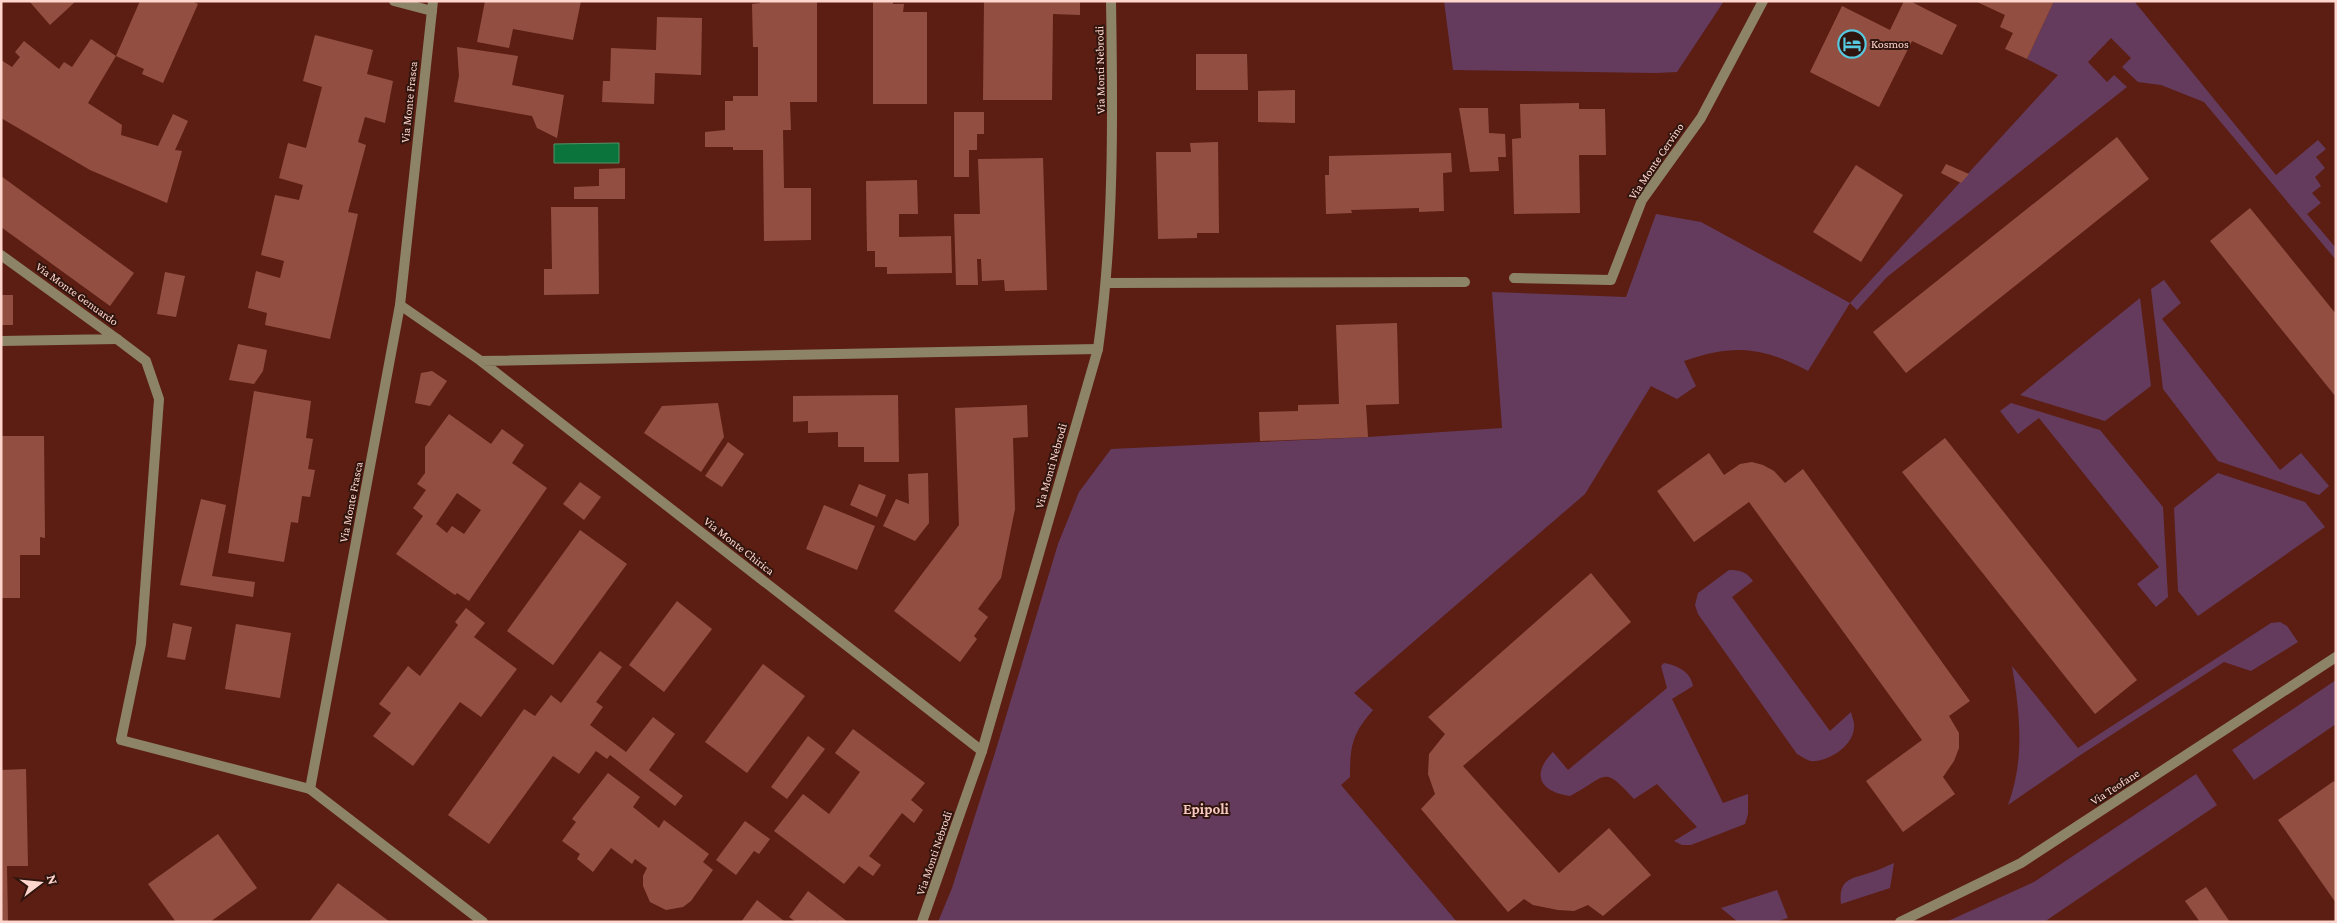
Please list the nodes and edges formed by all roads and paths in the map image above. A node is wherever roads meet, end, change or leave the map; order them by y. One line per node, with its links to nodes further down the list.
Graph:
1 (394, 1): 4 (street)
2 (1111, 1): 8 (street, Via Monti Nebrodi)
3 (1763, 1): 6 (street, Via Monte Cervino)
4 (432, 6): 9 (street, Via Monte Frasca)
5 (1, 255): 10 (street, Via Monte Genuardo)
6 (1514, 278)
7 (1465, 282): 8 (street)
8 (1107, 283): 12 (street, Via Monti Nebrodi)
9 (400, 305): 13 (street, Via Monte Chirica); 16 (street, Via Monte Frasca)
10 (117, 339): 11 (street, Via Monte Genuardo); 16 (street)
11 (1, 341)
12 (1098, 349): 13 (street); 15 (street, Via Monti Nebrodi)
13 (481, 361): 15 (street, Via Monte Chirica)
14 (2336, 657): 19 (street, Via Teofane)
15 (982, 751): 18 (street, Via Monti Nebrodi)
16 (310, 789): 17 (street)
17 (483, 922)
18 (922, 922)
19 (1900, 922)

